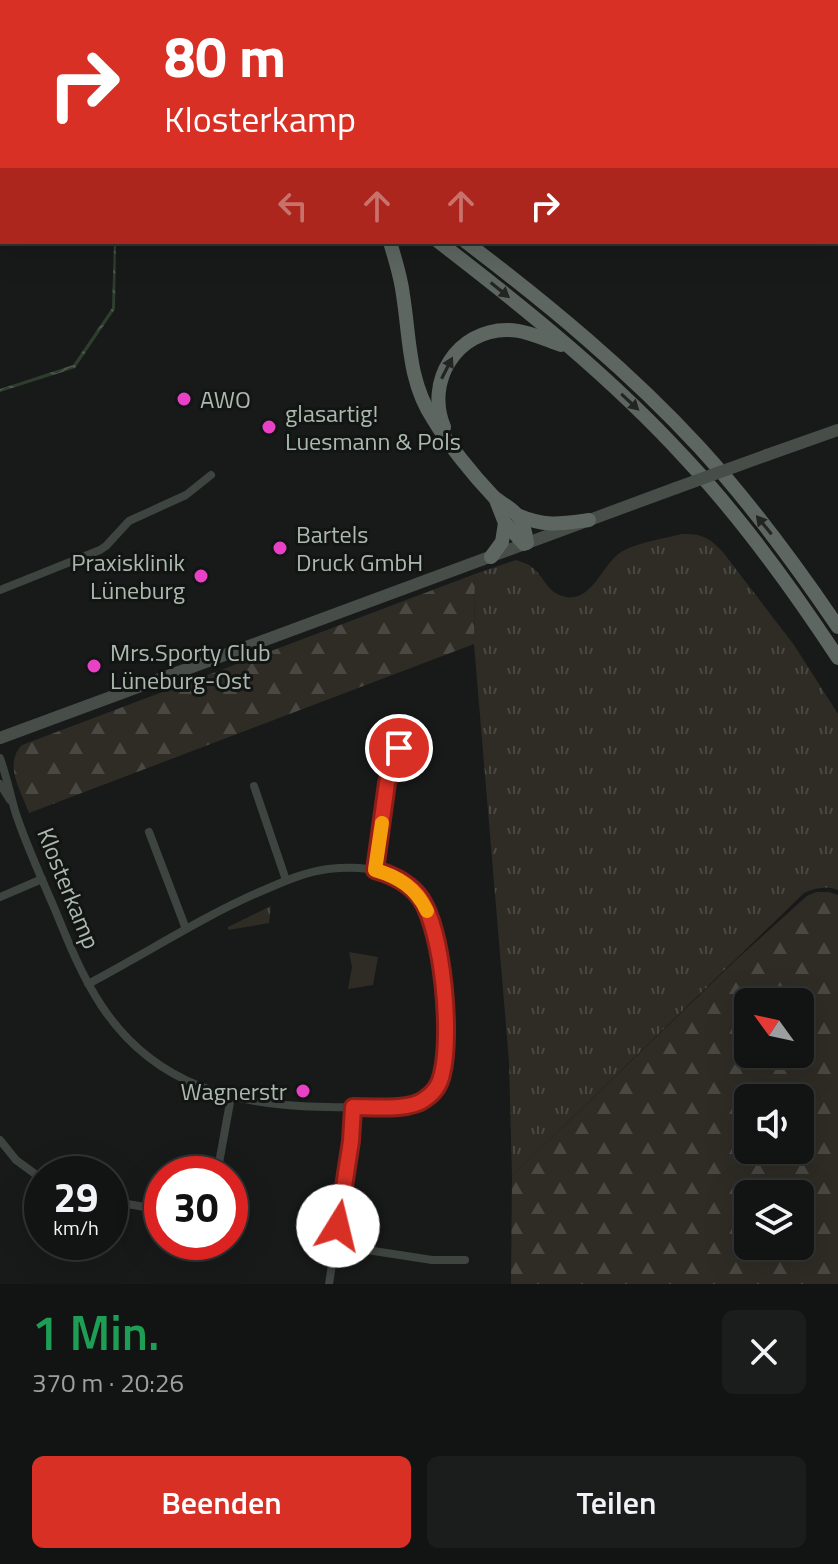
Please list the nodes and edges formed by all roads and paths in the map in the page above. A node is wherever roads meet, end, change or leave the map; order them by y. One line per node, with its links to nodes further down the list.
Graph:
1 (390, 244): 6 (highway)
2 (442, 244): 4 (highway, one-way to 4)
3 (468, 244): 12 (highway, one-way to 3)
4 (572, 349): 6 (highway, one-way to 4); 16 (highway, one-way to 16)
5 (838, 430): 9 (main road, bridge)
6 (450, 442): 8 (highway)
7 (211, 475): 13 (street)
8 (511, 519): 9 (highway); 10 (highway); 11 (highway)
9 (589, 520): 10 (main road)
10 (526, 544): 11 (main road)
11 (491, 557): 17 (main road)
12 (811, 587): 14 (highway); 15 (highway)
13 (0, 590)
14 (838, 607)
15 (838, 627)
16 (838, 658)
17 (0, 738)
18 (399, 748): 24 (street)
19 (0, 758): 22 (street, Klosterkamp)
20 (0, 784): 22 (street, Klosterkamp)
21 (254, 786): 26 (street)
22 (14, 807): 25 (street, Klosterkamp)
23 (149, 832): 28 (street)
24 (375, 870): 26 (street, Klosterkamp); 31 (street, Klosterkamp)
25 (42, 879): 27 (street); 29 (street, Klosterkamp)
26 (286, 880): 28 (street, Klosterkamp)
27 (0, 897)
28 (186, 929): 29 (street, Klosterkamp)
29 (88, 984): 30 (street, Klosterkamp)
30 (231, 1097): 31 (street, Klosterkamp); 33 (street)
31 (353, 1107): 35 (street)
32 (0, 1140): 34 (street)
33 (220, 1156)
34 (24, 1166)
35 (335, 1245): 36 (street); 37 (street)
36 (465, 1260)
37 (329, 1284)

